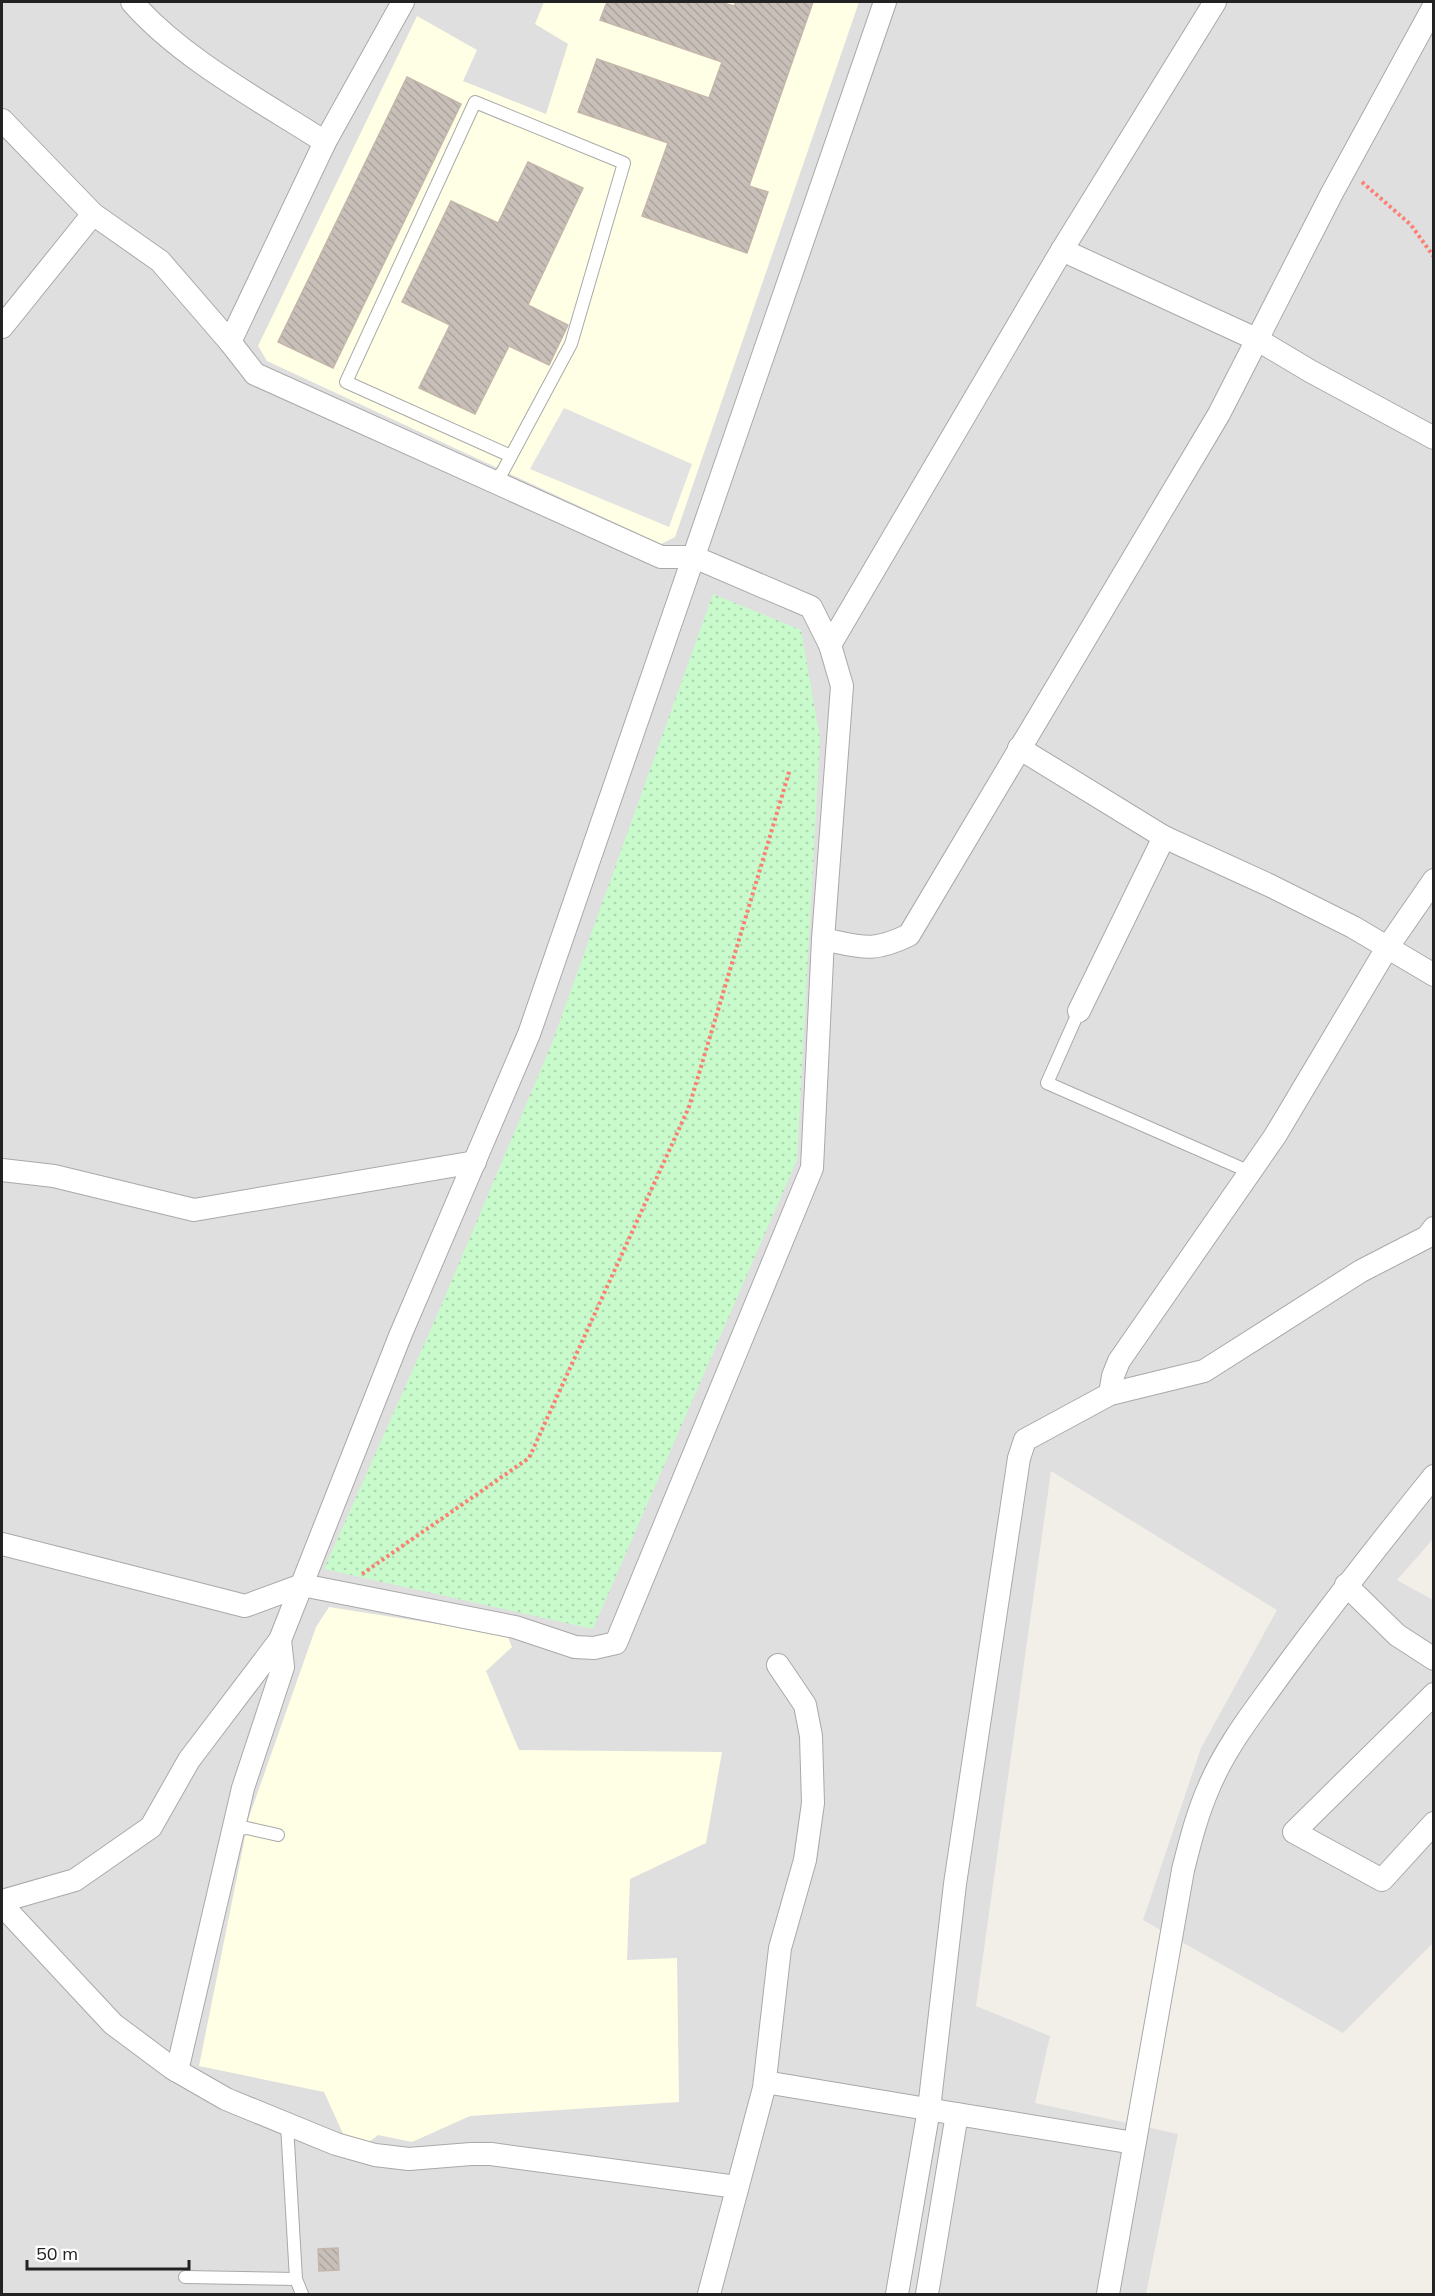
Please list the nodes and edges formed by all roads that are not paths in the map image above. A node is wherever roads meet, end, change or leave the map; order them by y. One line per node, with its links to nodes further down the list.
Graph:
1 (132, 2): 7 (street)
2 (403, 2): 7 (street)
3 (885, 2): 16 (street)
4 (1215, 2): 9 (street)
5 (1434, 6): 11 (street)
6 (2, 120): 8 (street)
7 (325, 142): 12 (street)
8 (93, 214): 10 (street); 12 (street)
9 (1062, 250): 11 (street); 17 (street)
10 (2, 327)
11 (1258, 340): 13 (street); 18 (street)
12 (230, 342): 15 (street)
13 (1434, 438)
14 (511, 456): 14 (lane); 15 (lane)
15 (494, 482): 16 (street)
16 (694, 557): 17 (street); 25 (street)
17 (830, 645): 21 (street)
18 (1019, 748): 19 (street); 21 (street)
19 (1164, 837): 22 (street); 24 (street)
20 (1434, 880): 22 (street)
21 (823, 939): 32 (street)
22 (1387, 948): 23 (street); 27 (street)
23 (1434, 975)
24 (1079, 1011): 27 (lane)
25 (475, 1162): 26 (street); 32 (street)
26 (2, 1170)
27 (1250, 1172): 29 (street)
28 (1434, 1227): 29 (street)
29 (1110, 1394): 44 (street)
30 (1434, 1476): 33 (street)
31 (2, 1544): 32 (street)
32 (302, 1585): 34 (street)
33 (1346, 1585): 35 (street); 47 (street)
34 (280, 1640): 39 (street); 41 (street)
35 (1434, 1659)
36 (778, 1665): 43 (street)
37 (1434, 1694): 38 (street)
38 (1434, 1823)
39 (233, 1828): 40 (lane); 42 (street)
40 (278, 1835)
41 (2, 1903): 42 (street)
42 (177, 2071): 46 (street)
43 (765, 2082): 44 (street); 48 (street)
44 (929, 2109): 45 (street); 53 (street)
45 (957, 2114): 47 (street); 54 (street)
46 (287, 2124): 48 (street); 50 (lane)
47 (1134, 2143): 55 (street)
48 (737, 2187): 52 (street)
49 (184, 2277): 50 (lane)
50 (296, 2279): 51 (lane)
51 (302, 2295)
52 (709, 2295)
53 (897, 2295)
54 (927, 2295)
55 (1108, 2295)

